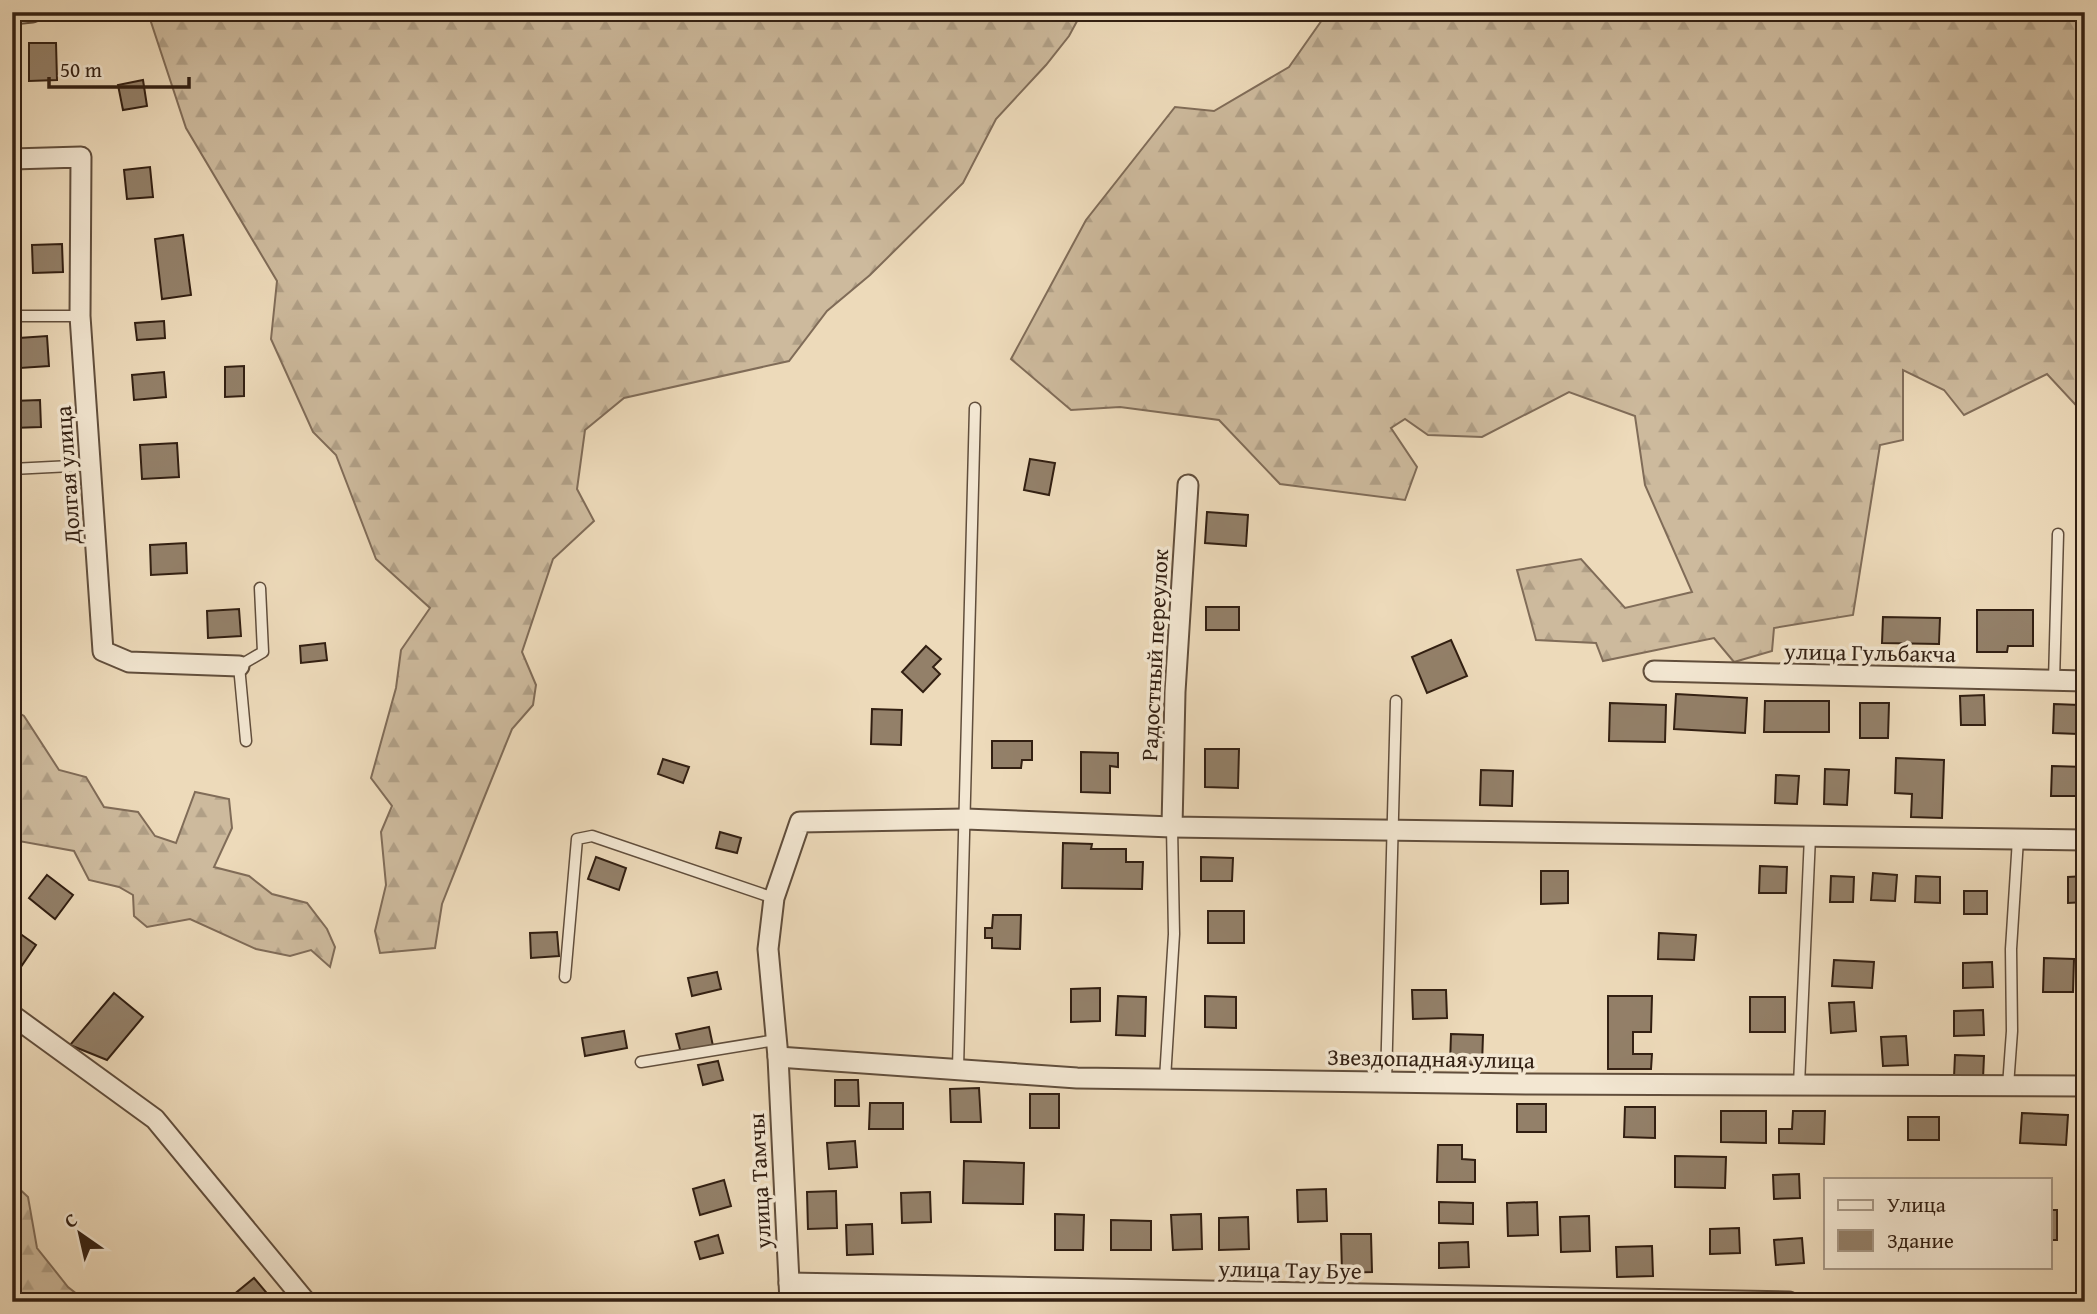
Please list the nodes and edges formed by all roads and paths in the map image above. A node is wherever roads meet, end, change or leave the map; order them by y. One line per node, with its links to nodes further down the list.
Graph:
1 (32, 12): 2 (street)
2 (12, 14)
3 (12, 159): 5 (street, Долгая улица)
4 (12, 316): 5 (lane)
5 (80, 316): 7 (street, Долгая улица)
6 (975, 408): 18 (lane)
7 (90, 465): 8 (lane); 12 (street, Долгая улица)
8 (12, 469)
9 (1188, 485): 19 (street, Радостный переулок)
10 (2059, 534): 14 (lane)
11 (260, 588): 12 (lane)
12 (239, 666): 17 (lane)
13 (1654, 671): 14 (street, улица Гульбакча)
14 (2054, 681): 15 (street, улица Гульбакча)
15 (2085, 681)
16 (1396, 701): 20 (lane)
17 (246, 741)
18 (965, 819): 19 (street); 24 (street, улица Тамчы); 29 (lane)
19 (1172, 827): 20 (street); 30 (lane)
20 (1391, 831): 21 (street); 31 (lane)
21 (1810, 836): 22 (street); 32 (lane)
22 (2018, 839): 23 (street); 33 (lane)
23 (2085, 840)
24 (774, 898): 25 (lane); 27 (street, улица Тамчы)
25 (565, 977)
26 (12, 1015): 38 (street)
27 (777, 1049): 28 (lane); 29 (street, Звездопадная улица); 35 (street, улица Тамчы)
28 (641, 1062)
29 (958, 1068): 30 (street, Звездопадная улица)
30 (1165, 1079): 31 (street, Звездопадная улица)
31 (1386, 1082): 32 (street, Звездопадная улица)
32 (1799, 1085): 33 (street, Звездопадная улица)
33 (2008, 1086): 34 (street, Звездопадная улица)
34 (2085, 1086)
35 (790, 1293): 36 (street, улица Тау Буе)
36 (1244, 1298): 37 (street, улица Тау Буе)
37 (1587, 1300): 39 (street, улица Тау Буе)
38 (306, 1302)
39 (1789, 1302)

